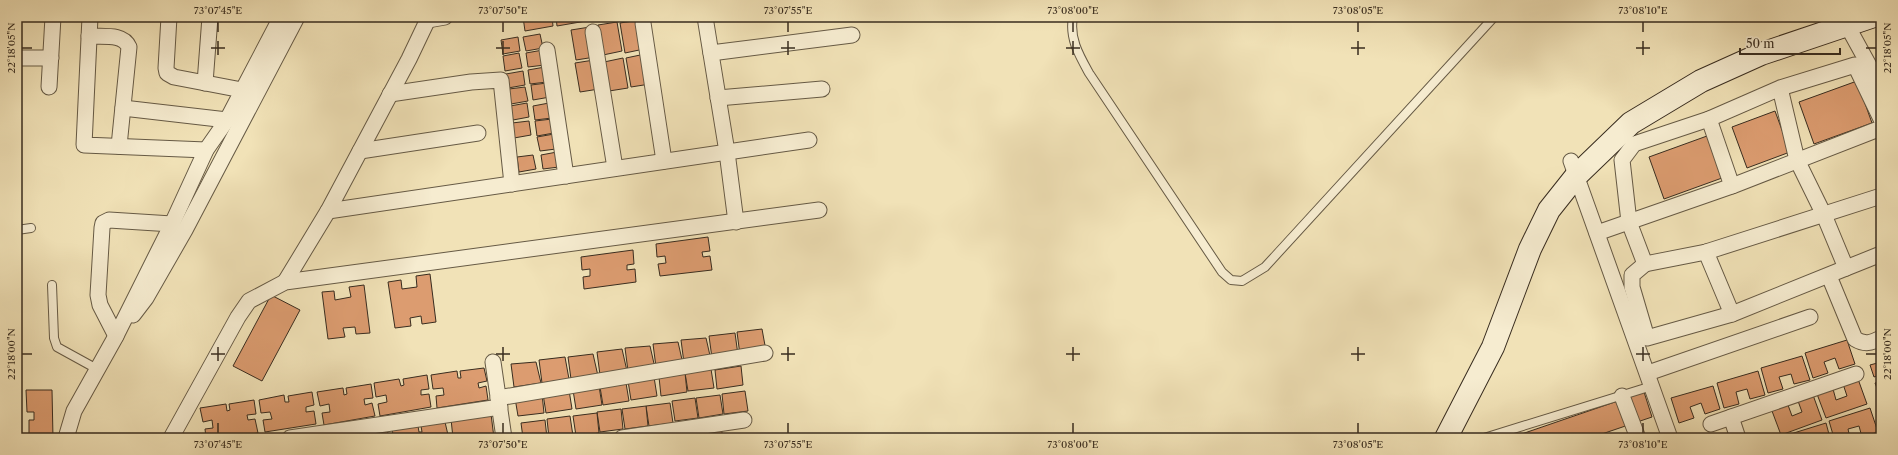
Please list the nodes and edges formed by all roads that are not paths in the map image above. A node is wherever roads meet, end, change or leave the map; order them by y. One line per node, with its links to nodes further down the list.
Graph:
1 (53, 17): 21 (street)
2 (90, 17): 17 (street)
3 (168, 17): 22 (street)
4 (210, 17): 22 (street)
5 (281, 17): 27 (street)
6 (297, 17): 67 (street)
7 (445, 17): 12 (street)
8 (705, 17): 19 (street)
9 (1073, 17): 10 (lane)
10 (1494, 17)
11 (1870, 17): 13 (main road)
12 (428, 18): 28 (street)
13 (1838, 19): 24 (street); 44 (main road)
14 (643, 23): 42 (street)
15 (593, 32): 43 (street)
16 (852, 35): 19 (street)
17 (89, 36): 30 (street); 37 (street)
18 (547, 50): 45 (street)
19 (711, 53): 29 (street)
20 (17, 58): 21 (street)
21 (51, 58): 23 (street)
22 (205, 84): 27 (street)
23 (49, 87)
24 (1881, 87)
25 (1780, 88): 31 (street); 32 (street); 41 (street)
26 (822, 89): 29 (street)
27 (242, 90): 33 (street)
28 (390, 94): 39 (street); 46 (street)
29 (718, 98): 40 (street)
30 (123, 108): 33 (street); 37 (street)
31 (1709, 118): 47 (street); 53 (street)
32 (1881, 119)
33 (227, 120): 38 (street)
34 (1881, 128): 41 (street)
35 (478, 133): 39 (street)
36 (809, 140): 40 (street)
37 (119, 146): 38 (street)
38 (206, 150): 54 (street)
39 (360, 151): 50 (street)
40 (727, 152): 42 (street); 52 (street)
41 (1797, 160): 47 (street); 51 (street)
42 (664, 161): 43 (street)
43 (615, 168): 45 (street)
44 (1574, 169): 57 (street); 84 (main road); 85 (main road)
45 (566, 176): 46 (street)
46 (512, 184): 50 (street)
47 (1732, 186): 53 (street)
48 (1881, 196): 51 (street)
49 (819, 210): 52 (street)
50 (328, 211): 63 (street)
51 (1824, 215): 58 (street); 61 (street)
52 (736, 222): 63 (street)
53 (1629, 222): 57 (street); 60 (street)
54 (172, 224): 67 (street); 67 (street)
55 (31, 228): 56 (lane)
56 (17, 230)
57 (1597, 233): 73 (street)
58 (1706, 252): 60 (street); 65 (street)
59 (1881, 254): 61 (street)
60 (1645, 264): 65 (street)
61 (1846, 268): 62 (street)
62 (1829, 276): 65 (street); 68 (street)
63 (285, 282): 80 (street)
64 (52, 285): 71 (lane)
65 (1732, 314)
66 (1810, 317): 73 (street)
67 (115, 338): 71 (street)
68 (1881, 338)
69 (765, 353): 75 (street)
70 (493, 362): 75 (street)
71 (97, 369): 79 (street)
72 (1856, 374): 76 (street)
73 (1650, 380): 74 (lane); 88 (street)
74 (1622, 396): 86 (lane); 87 (street)
75 (499, 402): 81 (street); 82 (street)
76 (1731, 417): 78 (street); 89 (street)
77 (744, 420): 83 (street)
78 (1711, 424)
79 (66, 438)
80 (171, 438)
81 (290, 438)
82 (504, 438)
83 (622, 438)
84 (1433, 438)
85 (1446, 438)
86 (1484, 438)
87 (1638, 438)
88 (1670, 438)
89 (1738, 438)

